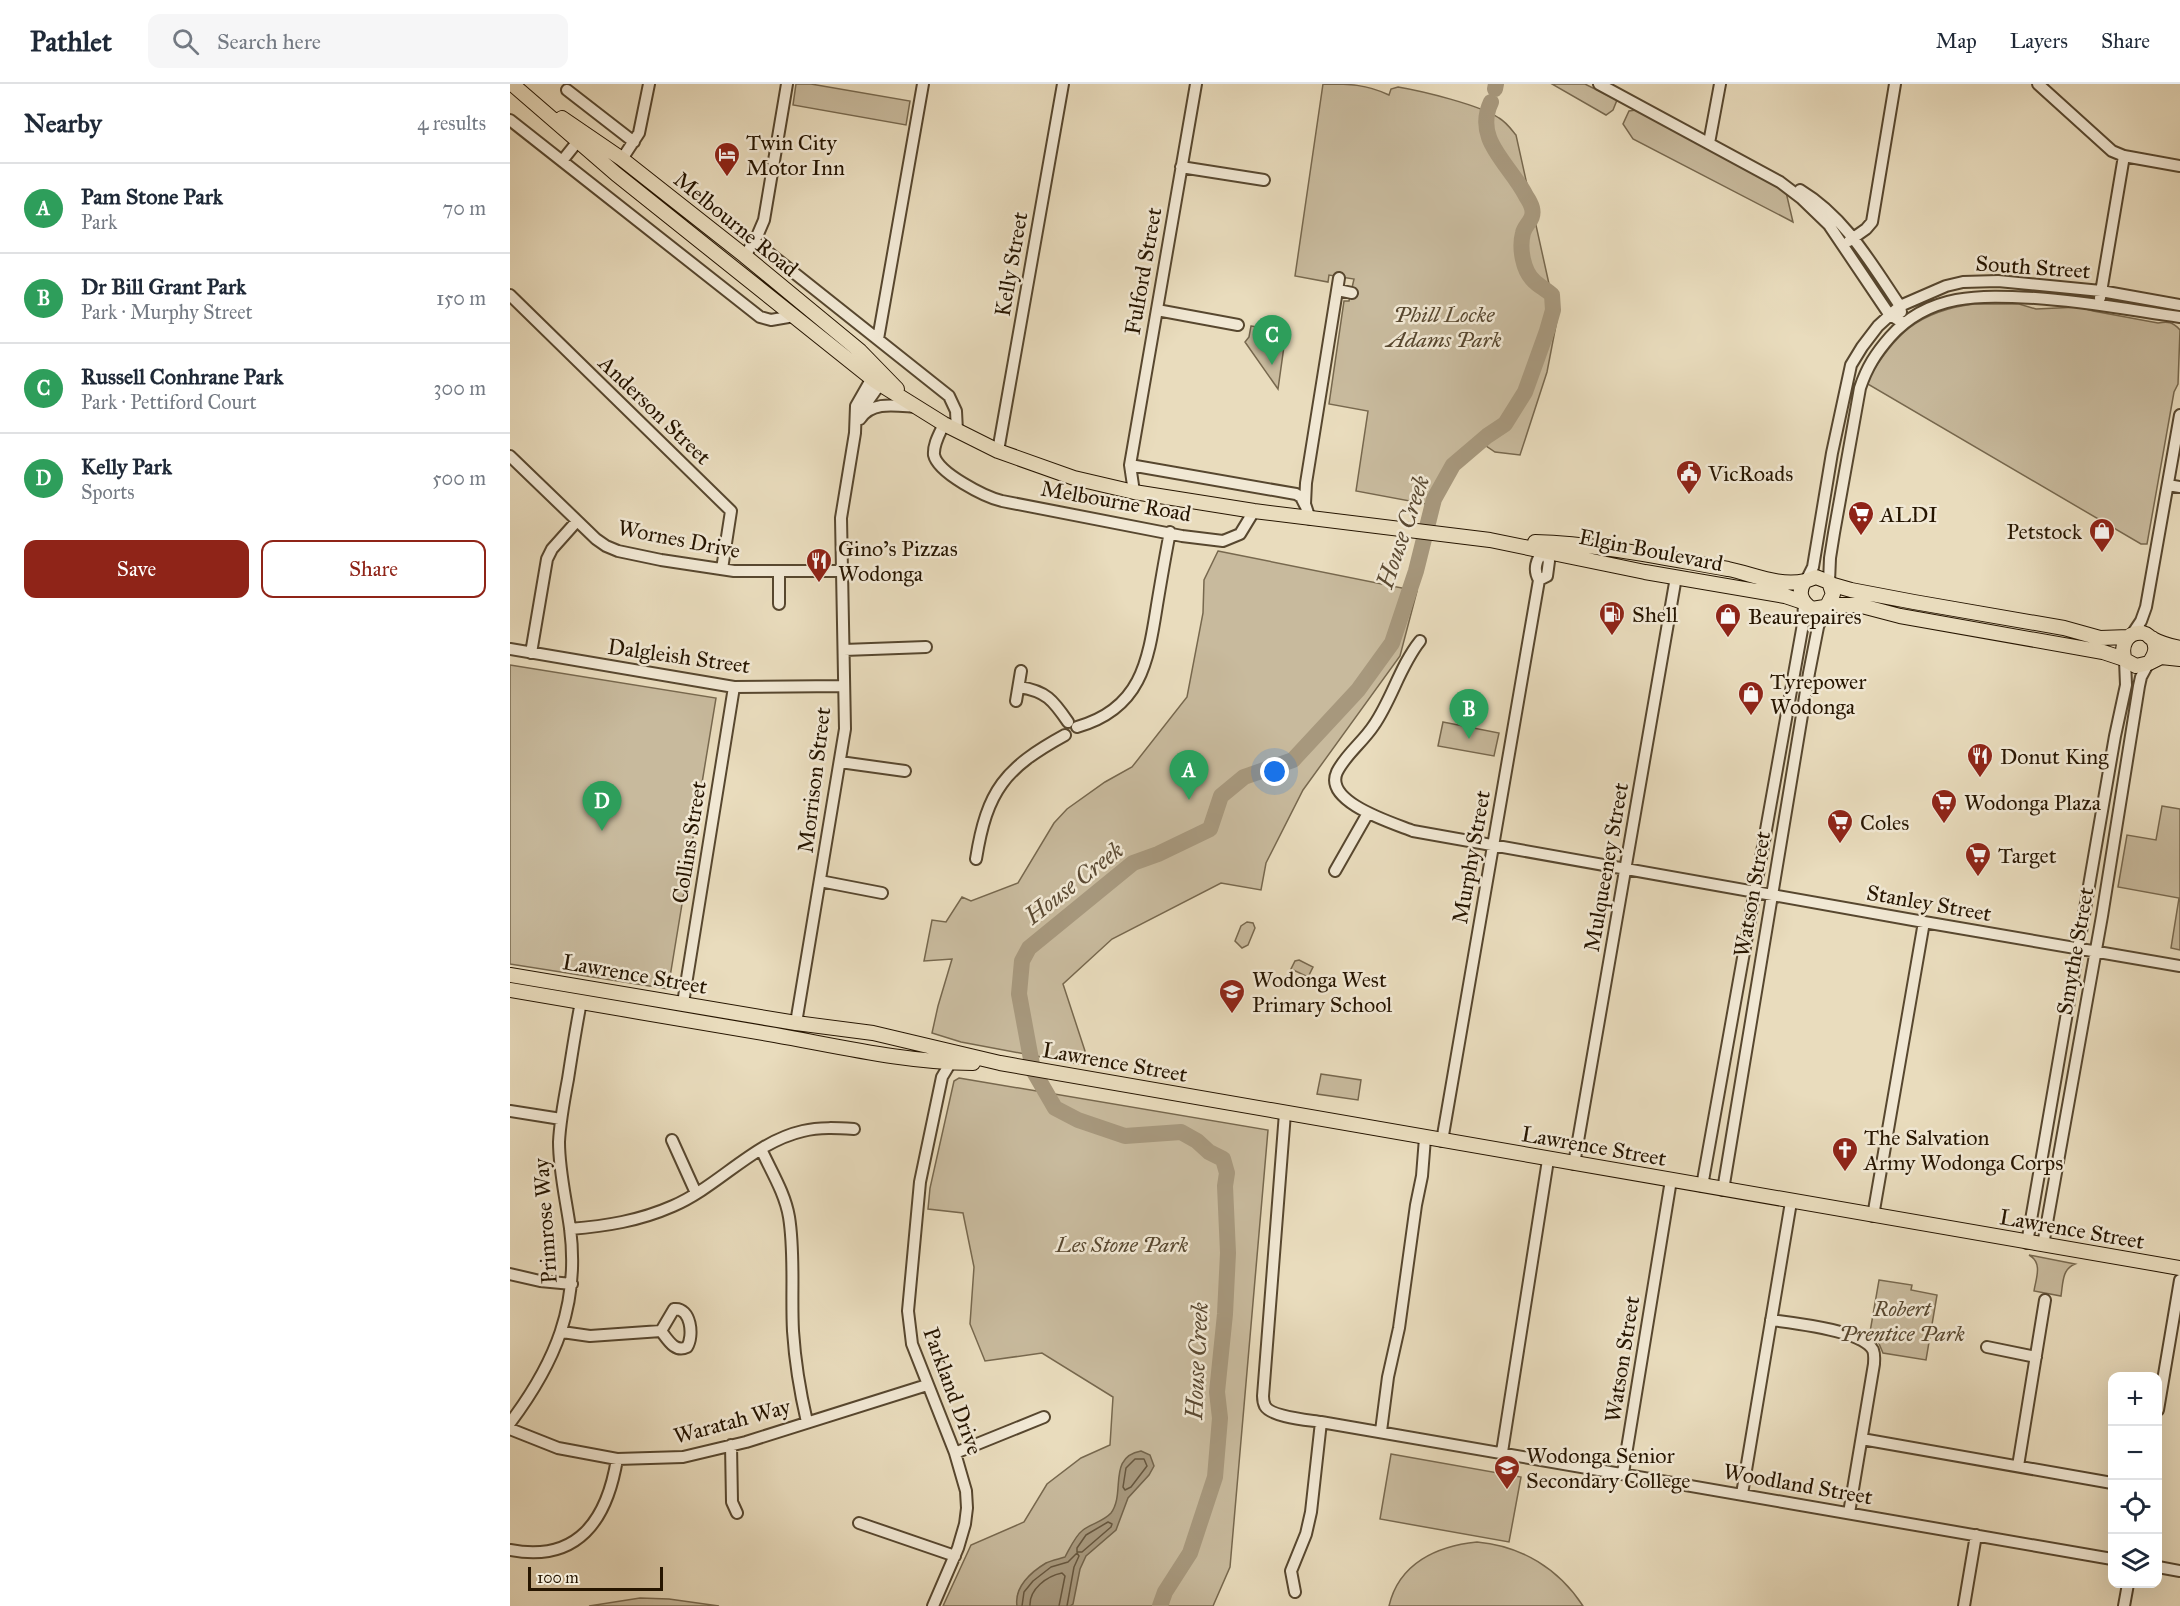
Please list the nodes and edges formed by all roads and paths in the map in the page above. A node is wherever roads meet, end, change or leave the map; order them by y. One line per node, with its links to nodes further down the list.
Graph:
1 (512, 84): 12 (main road, Melbourne Road)
2 (648, 84): 15 (street)
3 (787, 84): 26 (street)
4 (923, 84): 43 (street)
5 (1064, 84): 53 (street, Kelly Street)
6 (1196, 84): 21 (street, Fulford Street)
7 (1599, 84): 16 (street)
8 (1720, 84): 16 (street)
9 (1895, 84): 25 (street)
10 (2038, 84): 17 (street)
11 (567, 90): 15 (street)
12 (525, 94): 14 (main road, Melbourne Road); 18 (main road, Melbourne Road)
13 (510, 120): 19 (street)
14 (578, 141): 19 (street); 22 (main road, Melbourne Road)
15 (634, 142): 18 (street)
16 (1709, 143): 24 (street)
17 (2124, 156): 20 (street); 31 (street)
18 (622, 159): 22 (main road); 28 (main road, Melbourne Road)
19 (562, 161): 37 (street)
20 (2180, 166)
21 (1181, 167): 23 (street); 38 (street, Fulford Street)
22 (616, 174): 37 (main road, Melbourne Road)
23 (1264, 180)
24 (1780, 182): 25 (street); 27 (street)
25 (1853, 238): 27 (street); 36 (street)
26 (754, 241): 28 (street); 43 (street, Melbourne Road)
27 (1843, 244): 39 (street)
28 (745, 256): 37 (main road, Melbourne Road)
29 (1339, 278): 30 (street)
30 (1338, 291): 32 (street); 58 (street)
31 (2101, 291): 34 (street); 35 (street, South Street); 36 (street, South Street)
32 (1352, 292)
33 (510, 295): 72 (street, Anderson Street)
34 (2098, 304): 40 (street, South Street); 41 (street, South Street)
35 (2180, 305)
36 (1900, 306): 39 (street, South Street); 41 (street)
37 (792, 308): 44 (main road, Melbourne Road)
38 (1157, 310): 42 (street); 57 (street, Fulford Street)
39 (1889, 314): 41 (street); 45 (street)
40 (2180, 317)
41 (1903, 323): 46 (street)
42 (1239, 325)
43 (878, 339): 51 (street, Melbourne Road)
44 (878, 379): 47 (main road, Melbourne Road); 49 (street, Morrison Street); 52 (street, Morrison Street)
45 (1846, 382): 46 (street); 54 (street)
46 (1860, 388): 55 (street)
47 (913, 404): 49 (street); 50 (main road, Melbourne Road)
48 (2180, 415): 59 (street)
49 (860, 419): 52 (street, Morrison Street)
50 (944, 424): 51 (main road, Melbourne Road); 67 (street, Melbourne Road)
51 (957, 431): 53 (main road, Melbourne Road)
52 (855, 433): 74 (street, Morrison Street)
53 (998, 451): 61 (main road, Melbourne Road)
54 (1832, 453): 55 (street); 77 (street)
55 (1848, 454): 78 (street)
56 (510, 456): 66 (street, Wornes Drive)
57 (1130, 465): 61 (street, Fulford Street); 62 (street, Fulford Street); 63 (street, Melbourne Road)
58 (1306, 483): 63 (street); 65 (street)
59 (2168, 485): 60 (street); 82 (street)
60 (2180, 487)
61 (1118, 489): 62 (main road, Melbourne Road)
62 (1134, 492): 64 (main road, Melbourne Road)
63 (1289, 493): 65 (street)
64 (1254, 512): 65 (main road, Melbourne Road); 67 (street, Melbourne Road)
65 (1308, 514): 68 (main road, Melbourne Road)
66 (577, 521): 72 (street, Wornes Drive); 90 (street)
67 (1170, 532): 101 (street)
68 (1442, 534): 69 (main road, Elgin Boulevard)
69 (1545, 547): 70 (main road, Elgin Boulevard); 111 (street, Murphy Street)
70 (1576, 551): 71 (main road, Elgin Boulevard); 75 (main road, Elgin Boulevard)
71 (1642, 554): 75 (main road); 77 (main road, Elgin Boulevard)
72 (722, 569): 73 (street, Wornes Drive)
73 (779, 571): 74 (street, Wornes Drive); 80 (street)
74 (841, 571): 89 (street, Morrison Street)
75 (1645, 572): 76 (main road, Elgin Boulevard)
76 (1676, 577): 79 (main road, Elgin Boulevard); 115 (street, Mulqueeney Street)
77 (1805, 581): 78 (main road); 79 (main road)
78 (1830, 583): 81 (main road); 83 (main road)
79 (1804, 602): 81 (main road); 94 (street, Watson Street)
80 (779, 604)
81 (1827, 606): 92 (main road); 96 (street, Watson Street)
82 (2146, 608): 83 (street); 84 (street)
83 (2130, 636): 84 (main road); 92 (main road)
84 (2151, 638): 87 (main road); 93 (main road)
85 (1420, 641): 110 (street)
86 (926, 648): 89 (street)
87 (2180, 648)
88 (510, 650): 90 (street, Dalgleish Street)
89 (844, 650): 97 (street, Morrison Street)
90 (531, 652): 98 (street, Dalgleish Street)
91 (2180, 659): 93 (main road)
92 (2125, 660): 93 (main road); 104 (street, Smythe Street)
93 (2149, 664): 105 (street, Smythe Street)
94 (1794, 670): 96 (street); 102 (street, Watson Street)
95 (1021, 671): 99 (street)
96 (1809, 673): 103 (street, Watson Street)
97 (844, 686): 98 (street, Dalgleish Street); 106 (street, Morrison Street)
98 (734, 687): 133 (street, Collins Street)
99 (1019, 687): 100 (street); 101 (street)
100 (1016, 701)
101 (1073, 724): 112 (street)
102 (1784, 725): 103 (street); 113 (street, Watson Street)
103 (1800, 728): 114 (street, Watson Street)
104 (2115, 736): 105 (street); 108 (street, Smythe Street)
105 (2131, 739): 109 (street, Smythe Street)
106 (840, 762): 107 (street); 117 (street, Morrison Street)
107 (905, 771)
108 (2106, 789): 109 (street); 121 (street, Smythe Street)
109 (2122, 791): 122 (street, Smythe Street)
110 (1368, 813): 111 (street); 116 (street)
111 (1492, 845): 115 (street); 146 (street, Murphy Street)
112 (976, 859)
113 (1760, 861): 114 (street); 118 (street, Watson Street)
114 (1777, 864): 120 (street, Watson Street)
115 (1626, 869): 118 (street); 151 (street, Mulqueeney Street)
116 (1335, 871)
117 (820, 881): 119 (street); 137 (street, Morrison Street)
118 (1755, 891): 120 (street, Stanley Street); 124 (street, Watson Street)
119 (882, 893)
120 (1772, 894): 123 (street, Stanley Street); 125 (street, Watson Street)
121 (2084, 913): 122 (street); 126 (street, Smythe Street)
122 (2102, 916): 127 (street, Smythe Street)
123 (1924, 922): 126 (street, Stanley Street); 159 (street)
124 (1749, 924): 125 (street); 147 (street, Watson Street)
125 (1766, 927): 149 (street, Watson Street)
126 (2079, 948): 127 (street, Stanley Street); 134 (street, Smythe Street)
127 (2095, 951): 128 (street); 135 (street, Smythe Street)
128 (2180, 966)
129 (510, 975): 130 (main road, Lawrence Street)
130 (584, 986): 132 (main road); 133 (main road, Lawrence Street)
131 (510, 990): 132 (main road, Lawrence Street)
132 (581, 1002): 136 (main road, Lawrence Street); 142 (street, Primrose Way)
133 (682, 1003): 136 (main road); 137 (main road, Lawrence Street)
134 (2069, 1003): 135 (street); 153 (street, Smythe Street)
135 (2085, 1005): 154 (street, Smythe Street)
136 (680, 1019): 138 (main road, Lawrence Street)
137 (796, 1023): 138 (main road); 139 (main road, Lawrence Street)
138 (793, 1039): 139 (main road, Lawrence Street)
139 (945, 1058): 141 (main road, Lawrence Street); 174 (street, Parkland Drive)
140 (510, 1111): 142 (street)
141 (1285, 1113): 144 (main road, Lawrence Street); 177 (street, Woodland Street)
142 (561, 1119): 160 (street, Primrose Way)
143 (854, 1129): 148 (street)
144 (1425, 1138): 146 (main road, Lawrence Street); 180 (street)
145 (672, 1140): 157 (street)
146 (1443, 1140): 150 (main road, Lawrence Street)
147 (1710, 1145): 149 (street); 155 (street, Watson Street)
148 (761, 1149): 157 (street); 176 (street)
149 (1730, 1149): 156 (street, Watson Street)
150 (1548, 1160): 151 (main road, Lawrence Street); 183 (street)
151 (1574, 1164): 152 (main road, Lawrence Street)
152 (1671, 1180): 155 (main road, Lawrence Street); 187 (street, Watson Street)
153 (2038, 1181): 154 (street); 161 (street, Smythe Street)
154 (2054, 1184): 162 (street, Smythe Street)
155 (1702, 1186): 156 (main road, Lawrence Street)
156 (1723, 1190): 158 (main road, Lawrence Street)
157 (696, 1193): 160 (street)
158 (1791, 1202): 159 (main road, Lawrence Street); 168 (street)
159 (1873, 1216): 161 (main road, Lawrence Street)
160 (570, 1229): 166 (street, Primrose Way)
161 (2027, 1242): 162 (main road, Lawrence Street)
162 (2043, 1245): 163 (main road, Lawrence Street)
163 (2180, 1268)
164 (510, 1274): 166 (street)
165 (2180, 1280): 173 (street)
166 (572, 1284): 169 (street, Primrose Way)
167 (2045, 1300): 172 (street)
168 (1771, 1320): 181 (street); 189 (street)
169 (562, 1332): 170 (street); 178 (street, Primrose Way)
170 (660, 1332)
171 (1987, 1347): 172 (street)
172 (2036, 1357): 186 (street)
173 (2162, 1382)
174 (927, 1385): 176 (street, Waratah Way); 184 (street, Parkland Drive)
175 (1044, 1417): 184 (street)
176 (807, 1422): 182 (street, Waratah Way)
177 (1321, 1422): 180 (street, Woodland Street); 200 (street)
178 (510, 1423)
179 (510, 1430): 185 (street, Waratah Way)
180 (1381, 1431): 183 (street, Woodland Street)
181 (1863, 1439): 186 (street); 191 (street)
182 (731, 1445): 185 (street, Waratah Way); 190 (street)
183 (1502, 1452): 187 (street, Woodland Street)
184 (955, 1453): 195 (street, Parkland Drive)
185 (617, 1460): 194 (street)
186 (2018, 1466): 188 (street)
187 (1623, 1473): 189 (street, Woodland Street)
188 (2108, 1482)
189 (1742, 1494): 191 (street, Woodland Street)
190 (737, 1513)
191 (1849, 1513): 193 (street, Woodland Street)
192 (859, 1523): 195 (street)
193 (1977, 1535): 196 (street, Woodland Street); 202 (street)
194 (510, 1550)
195 (955, 1556): 201 (street, Parkland Drive)
196 (2108, 1558)
197 (2162, 1568): 198 (street)
198 (2180, 1571)
199 (2127, 1588): 203 (street)
200 (1295, 1593)
201 (933, 1606)
202 (1964, 1606)
203 (2124, 1606)

